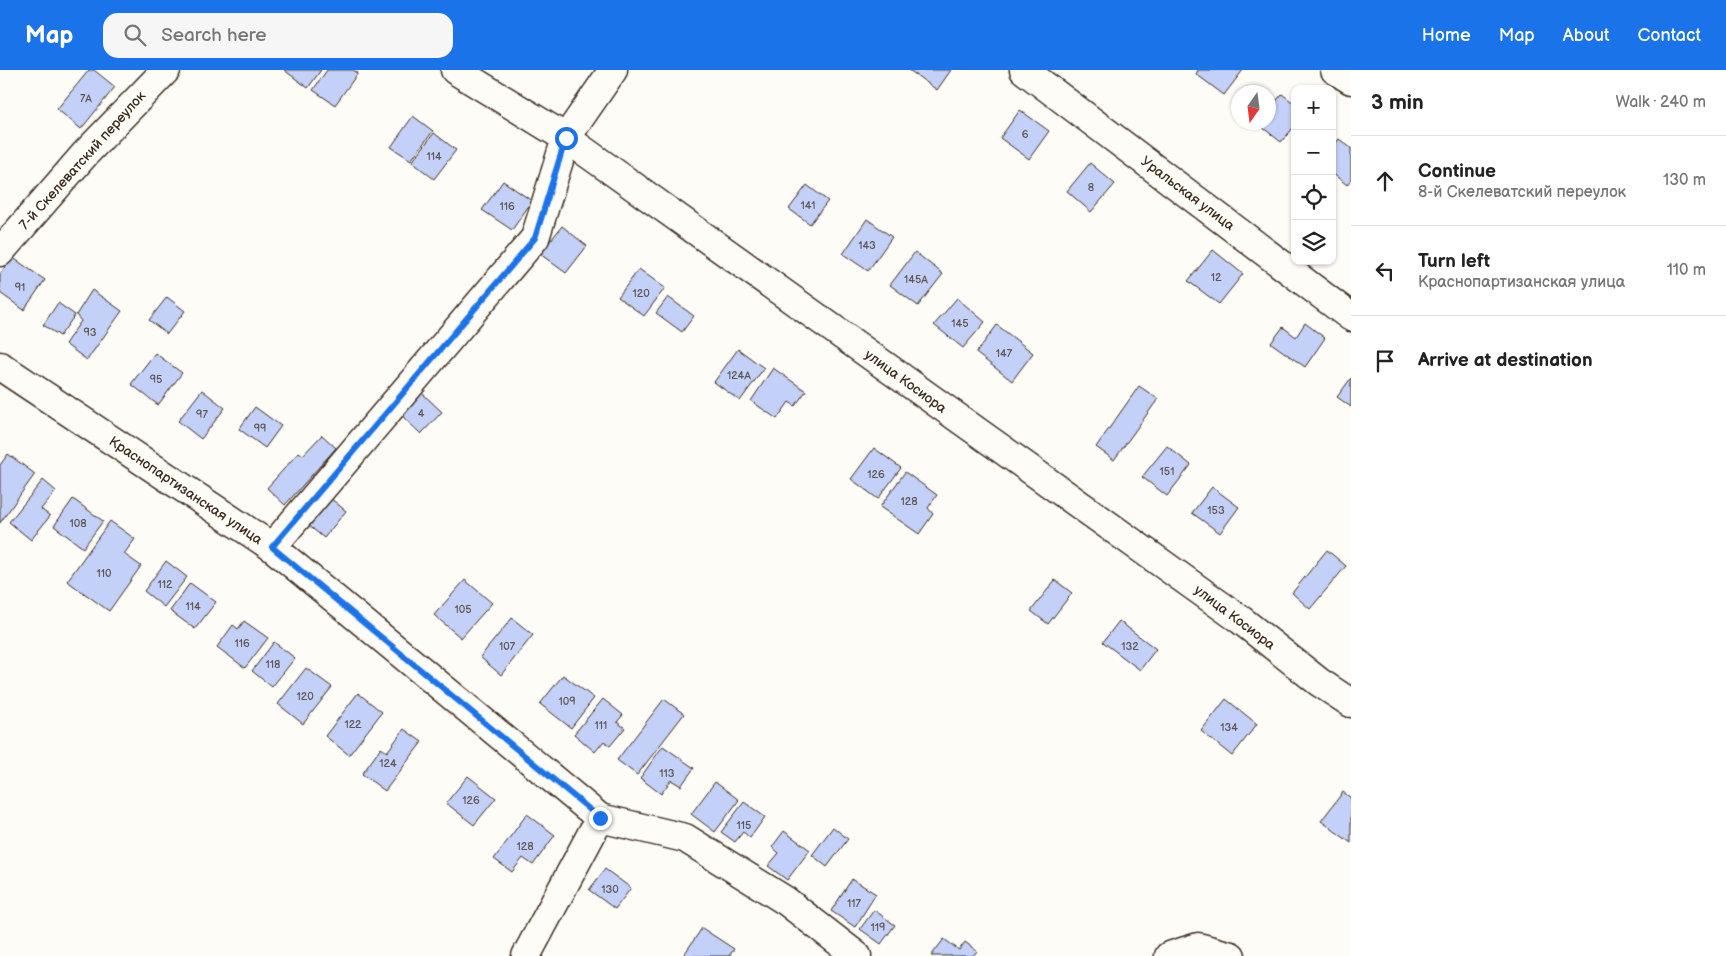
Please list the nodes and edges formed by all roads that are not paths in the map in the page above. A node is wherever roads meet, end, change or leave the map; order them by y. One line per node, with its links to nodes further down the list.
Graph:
1 (166, 70): 8 (street, 7-й Скелеватский переулок)
2 (455, 70): 7 (street, улица Косиора)
3 (614, 70): 7 (street)
4 (1024, 70): 9 (street, Уральская улица)
5 (1335, 70): 6 (street)
6 (1351, 80)
7 (566, 138): 11 (street); 12 (street, улица Косиора)
8 (0, 252)
9 (1351, 317)
10 (0, 366): 11 (street, Краснопартизанская улица)
11 (272, 547): 13 (street, Краснопартизанская улица)
12 (1351, 703)
13 (600, 818): 14 (street); 15 (street, Краснопартизанская улица)
14 (526, 956)
15 (857, 956)
16 (1169, 956): 17 (street)
17 (1231, 956)

